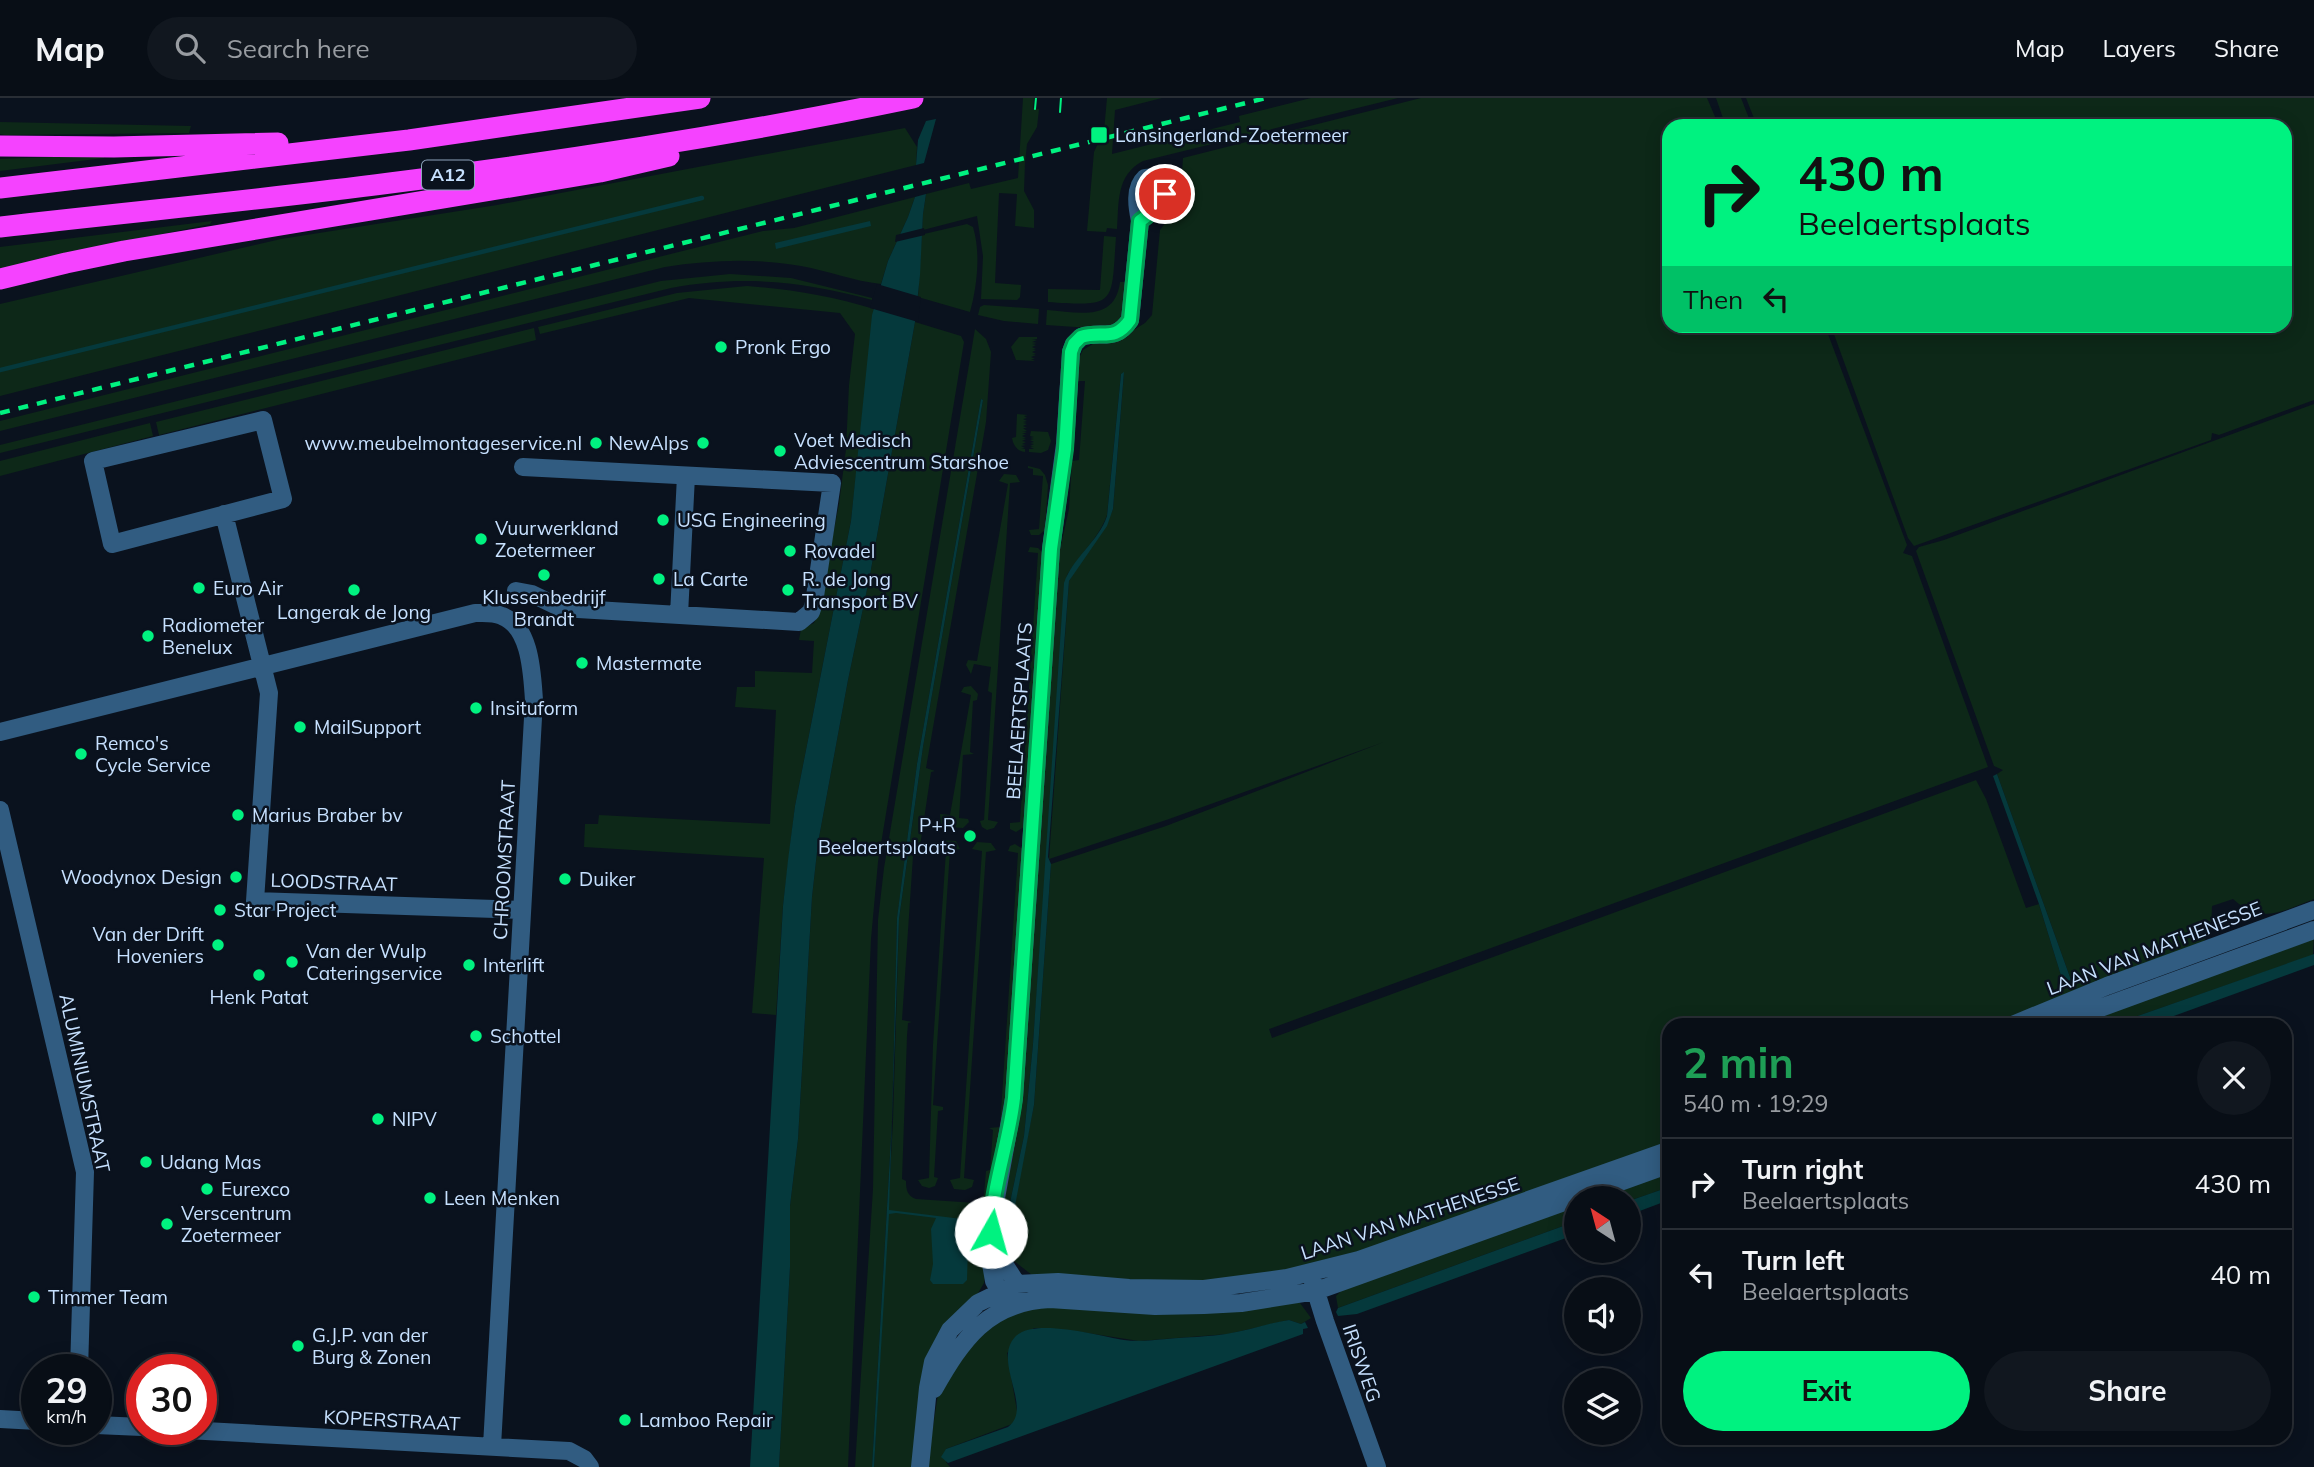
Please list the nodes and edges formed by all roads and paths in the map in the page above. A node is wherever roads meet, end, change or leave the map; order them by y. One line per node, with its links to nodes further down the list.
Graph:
1 (700, 98): 3 (highway, A12)
2 (903, 100): 7 (highway, A12); 8 (highway, A12)
3 (409, 140): 4 (highway, A12); 5 (highway, A12)
4 (0, 146)
5 (0, 188)
6 (1140, 221): 25 (street, BEELAERTSPLAATS)
7 (0, 227)
8 (0, 279)
9 (523, 467): 10 (street)
10 (686, 476): 13 (street); 13 (street)
11 (224, 514): 11 (street); 14 (street)
12 (516, 591): 13 (street)
13 (679, 615)
14 (263, 666): 15 (street, CHROOMSTRAAT); 18 (street, LOODSTRAAT); 18 (street, CHROOMSTRAAT)
15 (0, 732)
16 (0, 810): 17 (street, ALUMINIUMSTRAAT)
17 (7, 865): 31 (street, ALUMINIUMSTRAAT)
18 (522, 910): 36 (street, CHROOMSTRAAT)
19 (2314, 910): 21 (street, LAAN VAN MATHENESSE)
20 (2314, 930): 22 (street, LAAN VAN MATHENESSE)
21 (2029, 1018)
22 (2073, 1018)
23 (1662, 1153): 26 (street, LAAN VAN MATHENESSE)
24 (1662, 1167): 28 (street, LAAN VAN MATHENESSE)
25 (992, 1245): 27 (street); 29 (street, BEELAERTSPLAATS)
26 (1311, 1273): 27 (street, LAAN VAN MATHENESSE); 28 (street, IRISWEG)
27 (1017, 1284): 29 (street, LAAN VAN MATHENESSE); 30 (street)
28 (1316, 1291): 30 (street, LAAN VAN MATHENESSE); 39 (street, IRISWEG)
29 (1000, 1292): 30 (street); 32 (street, LAAN VAN MATHENESSE)
30 (1017, 1304): 32 (street, LAAN VAN MATHENESSE)
31 (79, 1354)
32 (929, 1398): 38 (street, LAAN VAN MATHENESSE)
33 (0, 1419): 34 (street)
34 (21, 1420)
35 (217, 1432): 36 (street, KOPERSTRAAT)
36 (492, 1446): 37 (street, KOPERSTRAAT)
37 (590, 1467)
38 (920, 1467)
39 (1377, 1467)

